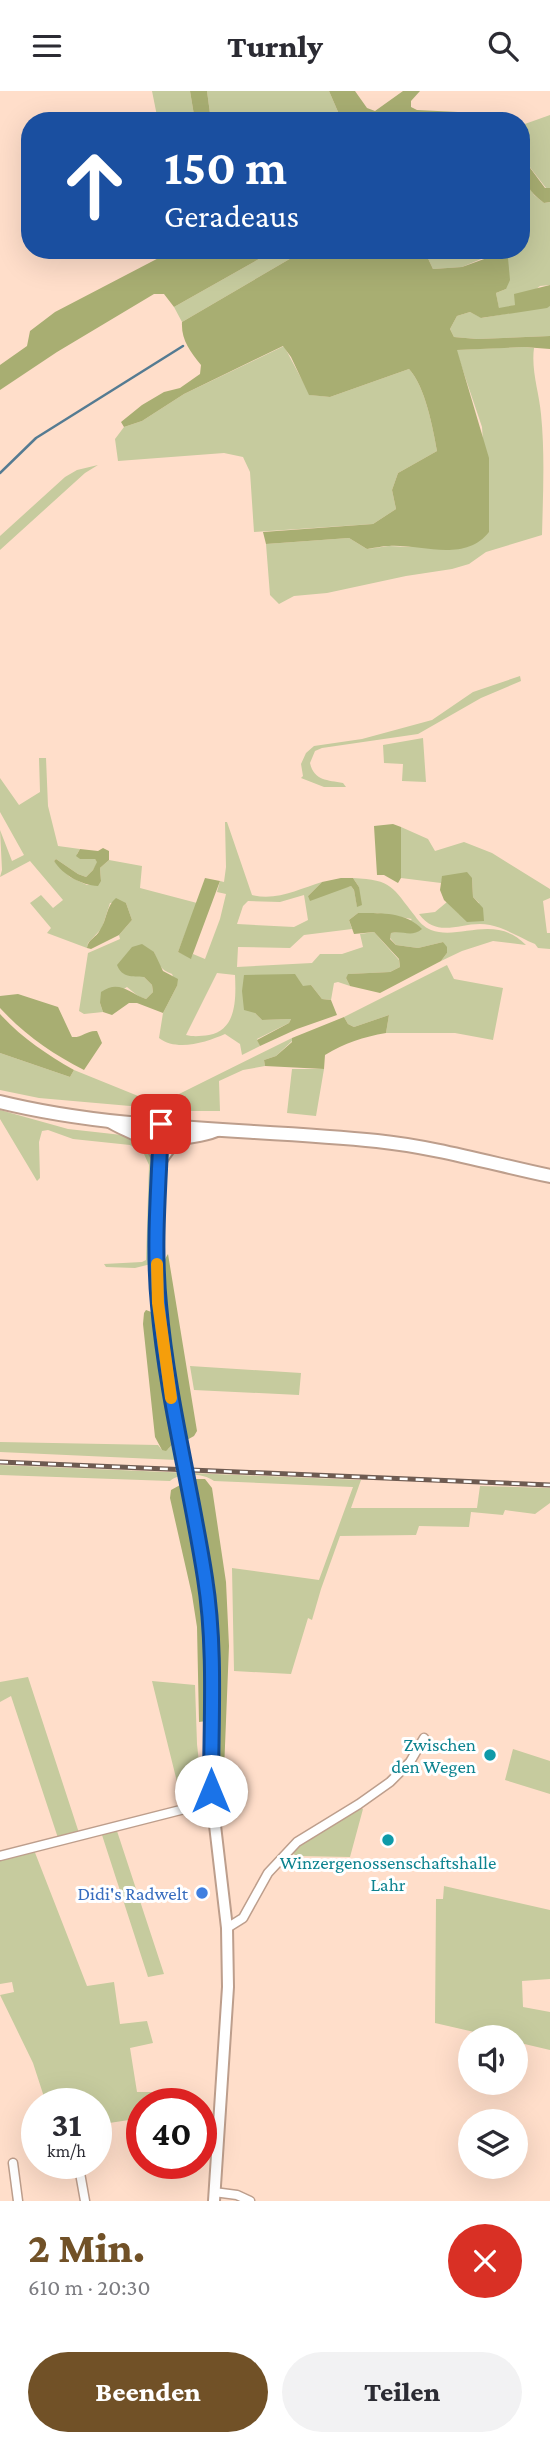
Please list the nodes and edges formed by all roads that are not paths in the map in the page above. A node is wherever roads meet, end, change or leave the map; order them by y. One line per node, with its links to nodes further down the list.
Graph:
1 (0, 1102): 2 (main road)
2 (108, 1121): 3 (main road); 5 (street)
3 (161, 1124): 4 (main road); 5 (street)
4 (220, 1129): 5 (street); 6 (main road)
5 (160, 1164): 8 (street, bridge)
6 (550, 1177)
7 (424, 1738): 10 (street)
8 (212, 1802): 9 (street); 10 (street)
9 (0, 1856)
10 (227, 1927): 13 (street)
11 (13, 2163): 14 (street)
12 (81, 2179): 15 (street)
13 (214, 2197): 16 (street)
14 (18, 2201)
15 (85, 2201)
16 (250, 2201)

